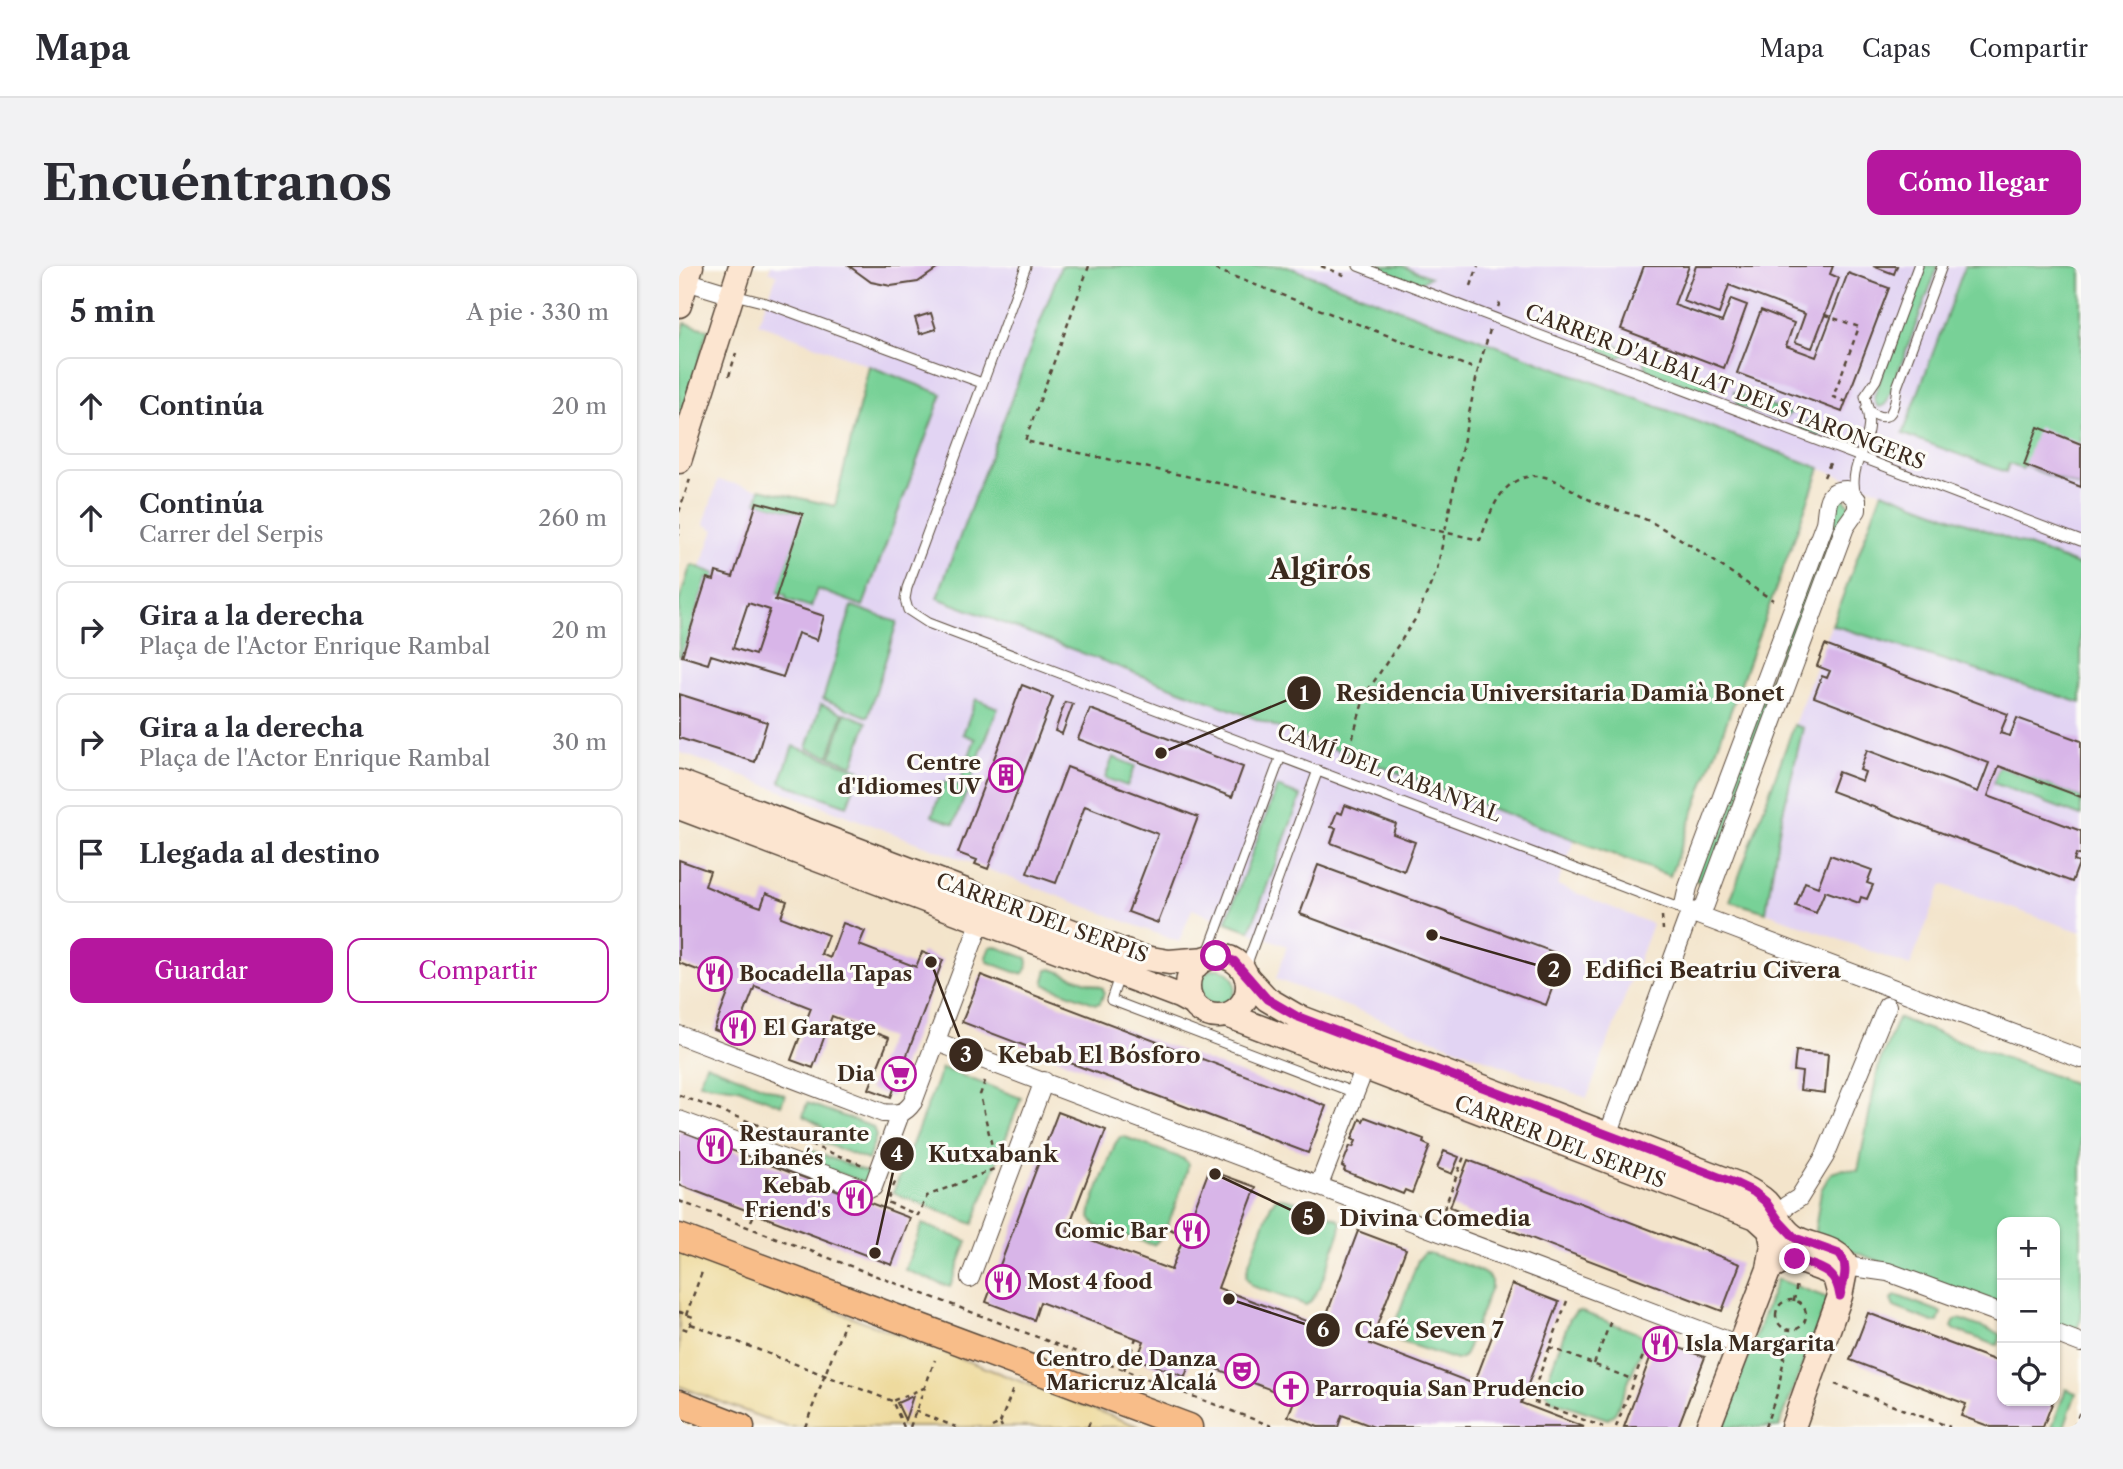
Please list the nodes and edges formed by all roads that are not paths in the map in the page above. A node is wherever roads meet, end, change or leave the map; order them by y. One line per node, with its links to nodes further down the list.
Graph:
1 (741, 266): 7 (street)
2 (1026, 266): 9 (lane, CAMÍ DEL CABANYAL)
3 (1358, 266): 13 (lane, CARRER D'ALBALAT DELS TARONGERS)
4 (1918, 266): 10 (lane)
5 (1943, 266): 11 (lane)
6 (686, 276): 7 (street); 8 (street)
7 (732, 295): 9 (lane); 14 (street)
8 (679, 305)
9 (982, 383): 19 (lane, CAMÍ DEL CABANYAL)
10 (1866, 406): 11 (lane); 12 (lane)
11 (1888, 414): 12 (lane)
12 (1870, 429): 13 (lane)
13 (1860, 457): 15 (lane); 18 (lane, CARRER D'ALBALAT DELS TARONGERS)
14 (679, 461)
15 (1852, 480): 16 (lane); 17 (lane)
16 (1835, 491): 17 (street); 23 (street)
17 (1857, 500): 23 (street)
18 (2081, 541)
19 (1281, 756): 20 (lane, CAMÍ DEL CABANYAL); 25 (lane)
20 (1318, 770): 23 (lane, CAMÍ DEL CABANYAL); 27 (lane)
21 (679, 782): 25 (street, CARRER DEL SERPIS)
22 (679, 807): 24 (street, CARRER DEL SERPIS)
23 (1690, 912): 33 (street, CAMÍ DEL CABANYAL); 39 (street)
24 (981, 923): 26 (street, CARRER DEL SERPIS); 32 (street)
25 (1206, 959): 27 (street); 28 (street)
26 (1120, 975): 28 (street, CARRER DEL SERPIS); 36 (lane)
27 (1246, 976): 30 (street); 39 (street, CARRER DEL SERPIS)
28 (1194, 1004): 30 (street)
29 (1887, 1006): 41 (street)
30 (1227, 1014): 34 (street, CARRER DEL SERPIS)
31 (679, 1035): 37 (street)
32 (937, 1042): 35 (street); 37 (street)
33 (2081, 1059)
34 (1364, 1067): 36 (street); 42 (street, CARRER DEL SERPIS)
35 (1044, 1081): 40 (street); 47 (street)
36 (1355, 1093): 40 (street)
37 (904, 1112): 38 (street)
38 (679, 1120)
39 (1608, 1135): 44 (street, CARRER DEL SERPIS)
40 (1319, 1185): 52 (street)
41 (1786, 1206)
42 (1770, 1230): 44 (street, CARRER DEL SERPIS); 45 (street)
43 (679, 1237): 55 (main road)
44 (1846, 1266): 46 (street, CARRER DEL SERPIS); 48 (street)
45 (1769, 1269): 48 (street); 52 (street)
46 (1874, 1270): 48 (street); 49 (street, CARRER DEL SERPIS)
47 (970, 1278)
48 (1840, 1296): 57 (street)
49 (1997, 1312)
50 (2060, 1335): 51 (street)
51 (2081, 1343)
52 (1739, 1345): 56 (street)
53 (679, 1403): 54 (main road)
54 (741, 1427)
55 (1189, 1427)
56 (1708, 1427)
57 (1793, 1427)

